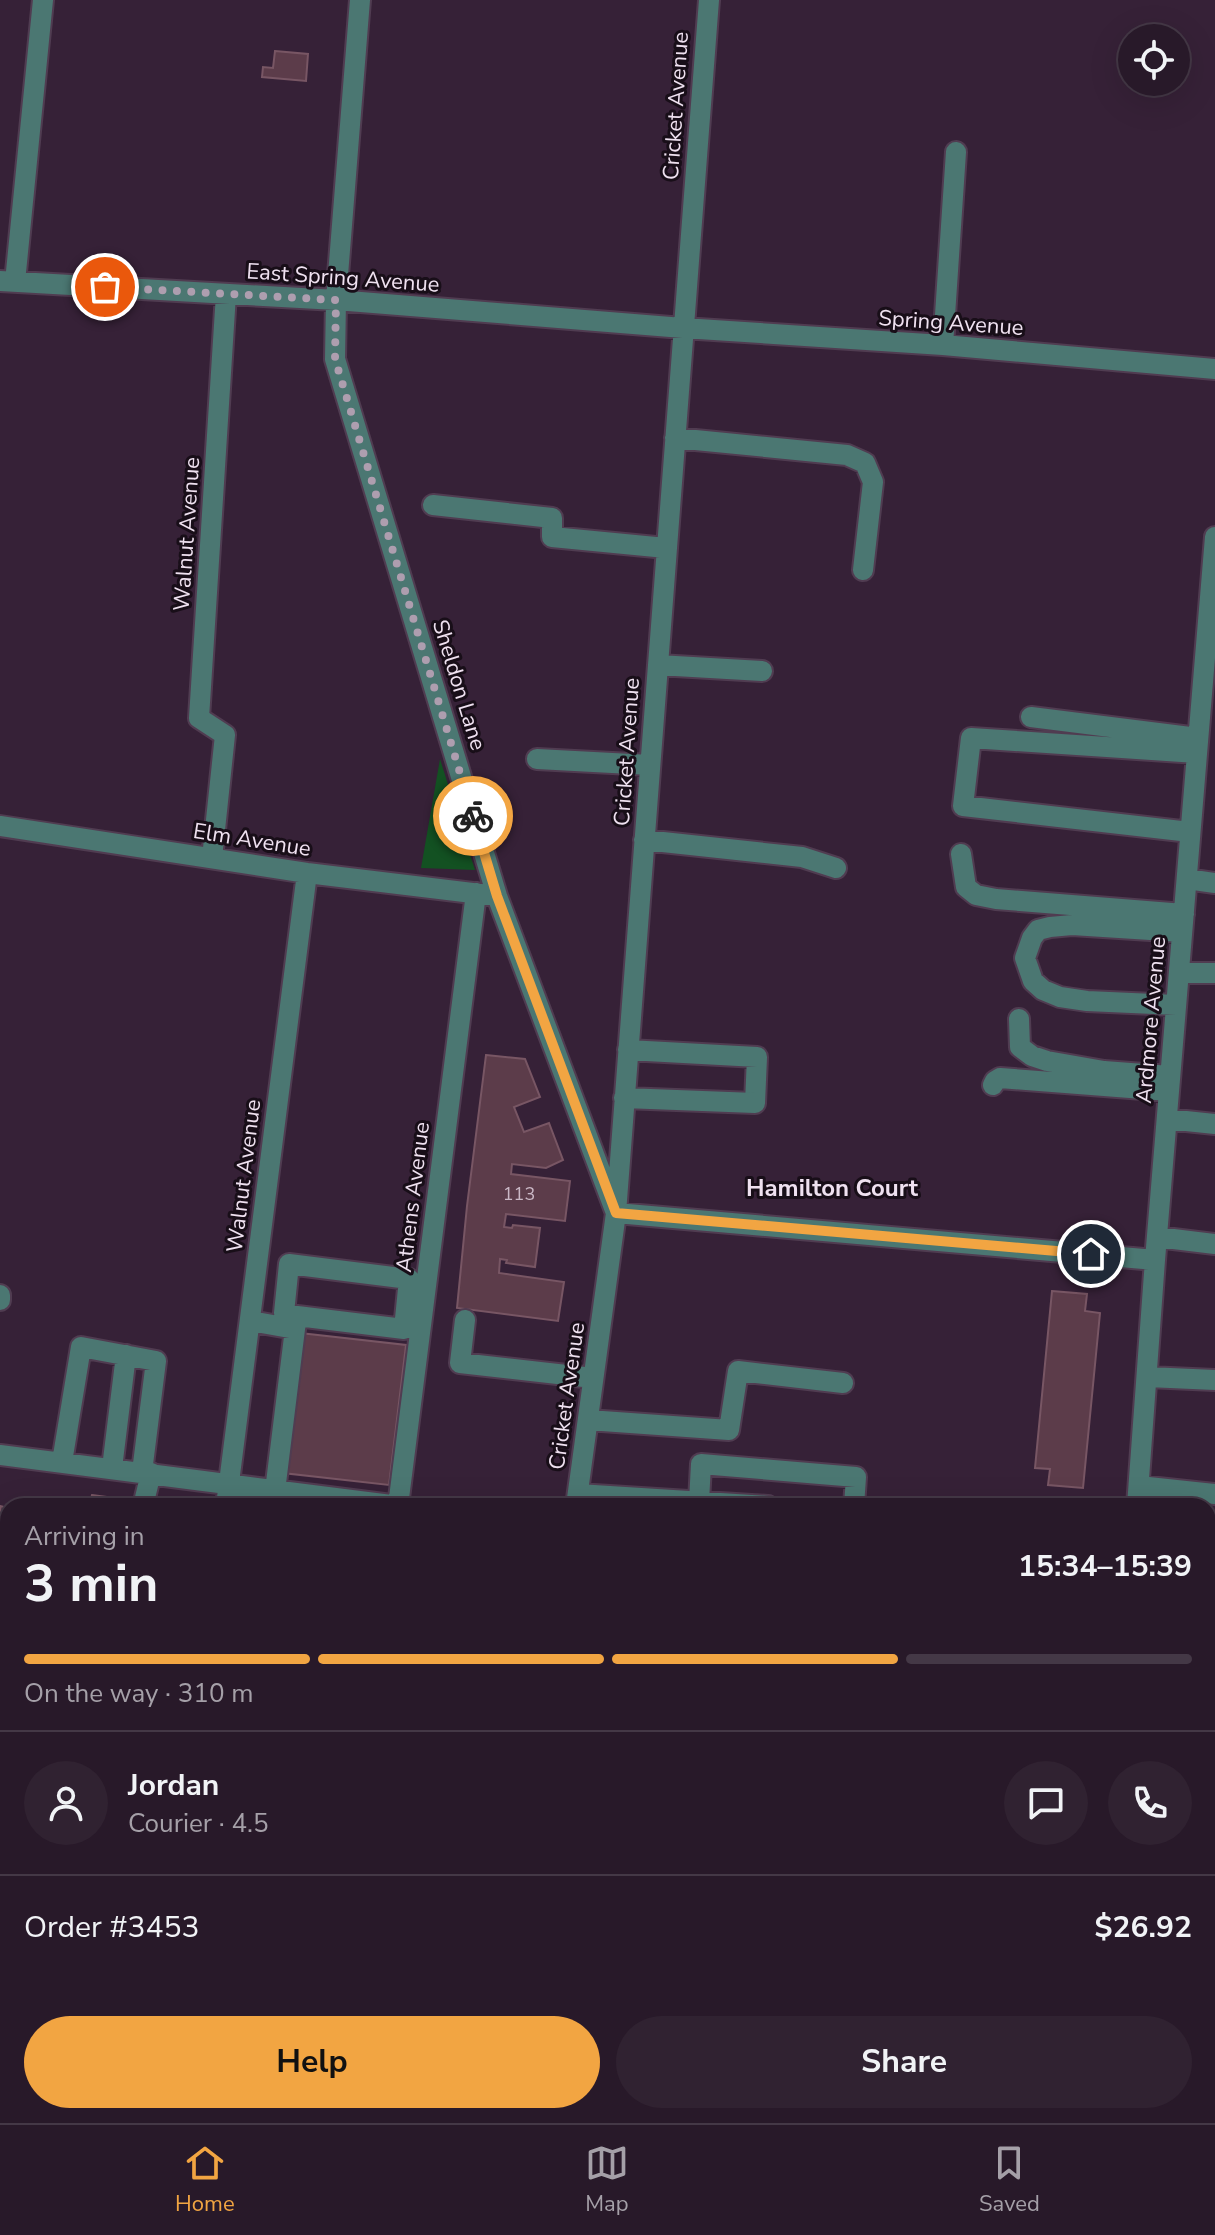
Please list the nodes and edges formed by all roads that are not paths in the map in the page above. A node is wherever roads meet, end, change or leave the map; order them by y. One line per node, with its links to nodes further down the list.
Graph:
1 (43, 0): 5 (street)
2 (360, 0): 7 (street, Sheldon Lane)
3 (709, 0): 8 (street, Cricket Avenue)
4 (956, 152): 9 (street)
5 (8, 281): 6 (street, East Spring Avenue)
6 (226, 294): 7 (street, East Spring Avenue); 26 (street, Walnut Avenue)
7 (336, 300): 8 (street, East Spring Avenue); 32 (street, Sheldon Lane)
8 (683, 328): 9 (street, Spring Avenue); 11 (street, Cricket Avenue)
9 (943, 345): 10 (street, Spring Avenue)
10 (1215, 369)
11 (675, 438): 14 (street, Cricket Avenue); 15 (street)
12 (433, 505): 14 (street)
13 (1215, 537): 19 (street, Ardmore Avenue)
14 (666, 548): 16 (street, Cricket Avenue)
15 (863, 570)
16 (658, 665): 17 (street); 21 (street, Cricket Avenue)
17 (762, 671)
18 (1031, 717): 19 (street)
19 (1198, 745): 23 (street, Ardmore Avenue); 23 (street)
20 (537, 759): 21 (street)
21 (650, 765): 24 (street, Cricket Avenue)
22 (0, 826): 26 (street, Elm Avenue)
23 (1190, 832): 29 (street, Ardmore Avenue)
24 (644, 840): 27 (street); 38 (street, Cricket Avenue)
25 (961, 854): 33 (street)
26 (212, 858): 28 (street, Elm Avenue)
27 (836, 868)
28 (307, 873): 31 (street, Elm Avenue); 49 (street, Walnut Avenue)
29 (1187, 879): 30 (street); 33 (street, Ardmore Avenue)
30 (1215, 883)
31 (476, 893): 32 (street, Elm Avenue); 67 (street, Athens Avenue)
32 (497, 896): 44 (street, Sheldon Lane)
33 (1183, 923): 34 (street, Ardmore Avenue); 36 (street)
34 (1179, 973): 35 (street); 36 (street, Ardmore Avenue)
35 (1215, 973)
36 (1176, 1005): 39 (street, Ardmore Avenue)
37 (1019, 1019): 39 (street)
38 (628, 1050): 41 (street, Cricket Avenue); 41 (street)
39 (1170, 1084): 40 (street); 42 (street, Ardmore Avenue)
40 (993, 1085)
41 (624, 1098): 44 (street, Cricket Avenue)
42 (1167, 1119): 43 (street); 45 (street, Ardmore Avenue)
43 (1215, 1124)
44 (616, 1213): 47 (street); 53 (street, Cricket Avenue)
45 (1157, 1237): 46 (street); 47 (street, Ardmore Avenue)
46 (1215, 1244)
47 (1155, 1260): 52 (street, Ardmore Avenue)
48 (465, 1320): 53 (street)
49 (250, 1321): 50 (street); 63 (street, Walnut Avenue)
50 (296, 1322): 50 (street); 61 (street)
51 (126, 1355): 58 (street); 59 (street); 60 (street)
52 (1148, 1377): 54 (street); 64 (street, Ardmore Avenue)
53 (593, 1378): 56 (street, Cricket Avenue)
54 (1215, 1380)
55 (843, 1383): 56 (street)
56 (588, 1420): 68 (street, Cricket Avenue)
57 (0, 1455): 58 (street)
58 (62, 1462): 59 (street)
59 (112, 1468): 60 (street)
60 (147, 1472): 63 (street); 65 (street)
61 (275, 1491): 63 (street); 66 (street)
62 (1215, 1494): 64 (street)
63 (227, 1496)
64 (1138, 1496)
65 (144, 1498)
66 (332, 1498)
67 (399, 1498)
68 (577, 1498)
69 (699, 1498): 70 (street)
70 (855, 1498)

